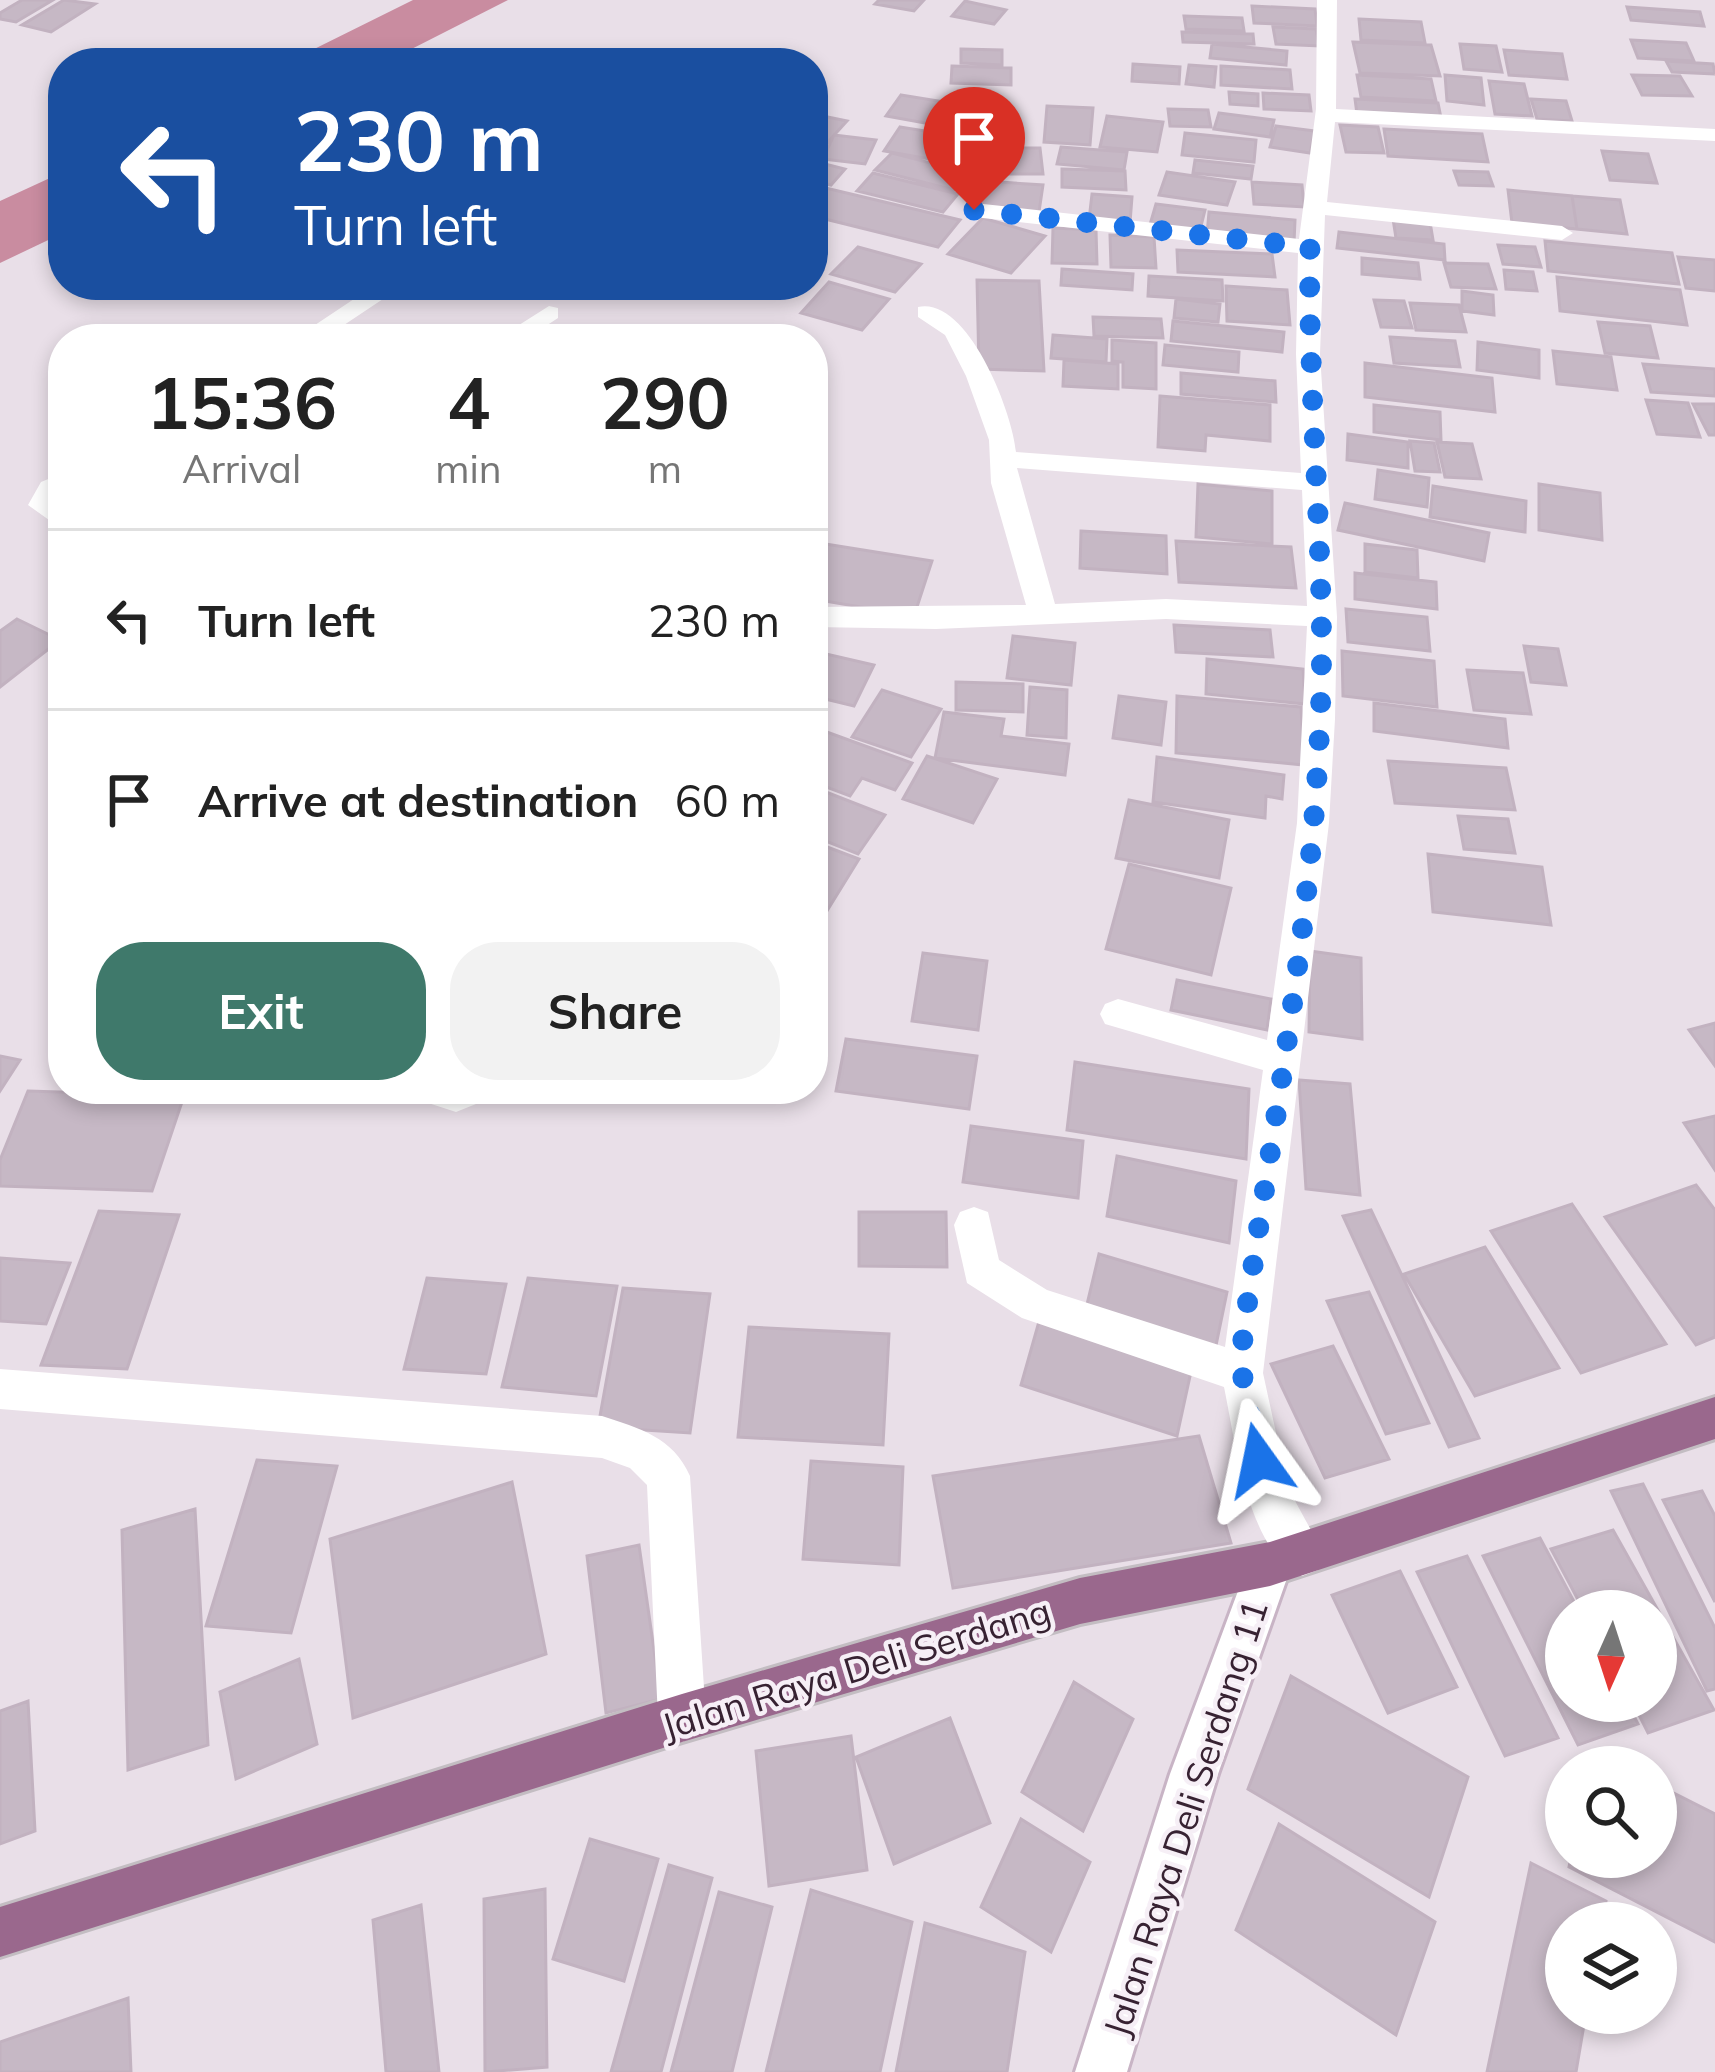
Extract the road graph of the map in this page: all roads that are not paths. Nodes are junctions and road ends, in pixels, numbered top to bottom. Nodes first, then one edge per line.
1 (1327, 0) edge
2 (1324, 115) junction
3 (1715, 135) edge
4 (1314, 207) junction
5 (974, 210) dead end
6 (1562, 233) dead end
7 (1310, 247) junction
8 (368, 300) edge
9 (927, 312) dead end
10 (549, 313) dead end
11 (330, 324) edge
12 (532, 324) edge
13 (1003, 459) junction
14 (1315, 483) junction
15 (1043, 614) junction
16 (828, 616) edge
17 (1322, 617) junction
18 (1118, 1014) dead end
19 (1282, 1060) junction
20 (974, 1225) dead end
21 (1242, 1373) junction
22 (0, 1389) edge
23 (1715, 1418) edge
24 (1286, 1559) junction
25 (682, 1718) junction
26 (0, 1932) edge
27 (1102, 2072) edge

1 - 2 street
2 - 3 street
2 - 4 street
4 - 6 street
4 - 7 street
5 - 7 street
7 - 14 street
8 - 11 street
9 - 13 street
10 - 12 street
13 - 14 street
13 - 15 street
14 - 17 street
15 - 16 street
15 - 17 street
17 - 19 street
18 - 19 street
19 - 21 street
20 - 21 street
21 - 24 street
22 - 25 street
23 - 24 main road, Jalan Raya Deli Serdang
24 - 25 main road, Jalan Raya Deli Serdang
24 - 27 street, Jalan Raya Deli Serdang 11
25 - 26 main road, Jalan Raya Deli Serdang

